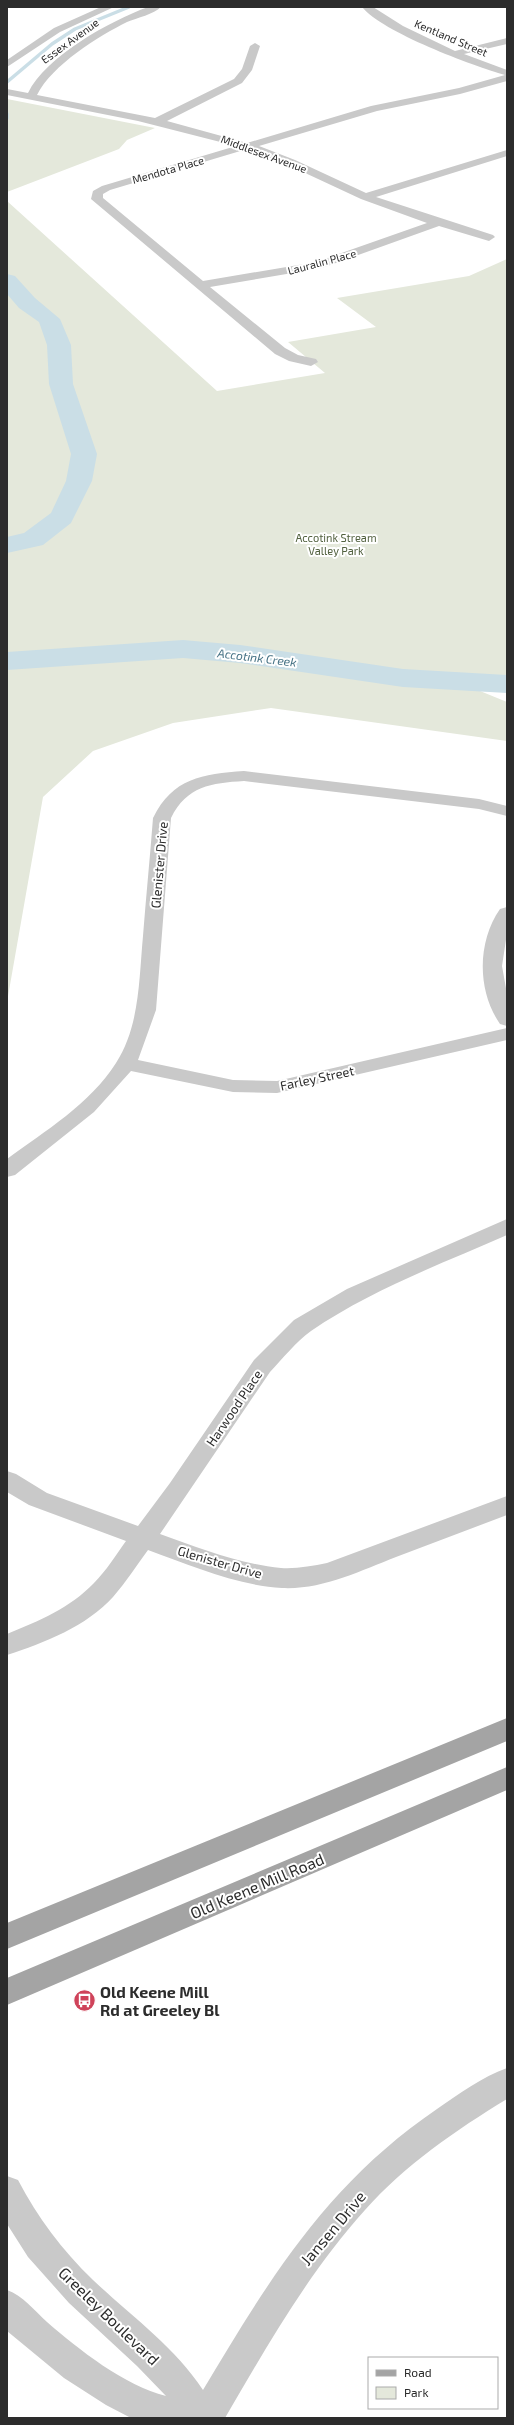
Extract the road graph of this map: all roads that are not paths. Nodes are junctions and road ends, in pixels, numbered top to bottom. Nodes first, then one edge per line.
1 (108, 7) edge
2 (156, 7) edge
3 (368, 7) edge
4 (507, 41) edge
5 (255, 46) dead end
6 (457, 53) junction
7 (7, 64) edge
8 (507, 73) edge
9 (507, 78) edge
10 (7, 92) edge
11 (31, 97) junction
12 (158, 121) junction
13 (250, 146) junction
14 (507, 153) edge
15 (364, 197) junction
16 (438, 223) junction
17 (489, 237) dead end
18 (202, 285) junction
19 (311, 362) dead end
20 (507, 811) edge
21 (507, 913) edge
22 (507, 1020) edge
23 (507, 1034) edge
24 (126, 1064) junction
25 (7, 1170) edge
26 (507, 1226) edge
27 (7, 1480) edge
28 (507, 1505) edge
29 (143, 1538) junction
30 (7, 1645) edge
31 (507, 1729) edge
32 (507, 1778) edge
33 (7, 1936) edge
34 (7, 1992) edge
35 (507, 2082) edge
36 (7, 2191) edge
37 (7, 2306) edge
38 (190, 2418) edge
39 (201, 2418) edge
40 (205, 2418) edge

1 - 7 street, Essex Avenue
2 - 11 street, Essex Avenue
3 - 6 street, Kentland Street
4 - 6 street
5 - 12 street
6 - 8 street, Kentland Street
9 - 13 street, Mendota Place
10 - 11 street
11 - 12 street, Middlesex Avenue
12 - 13 street, Middlesex Avenue
13 - 15 street, Middlesex Avenue
13 - 18 street, Mendota Place
14 - 15 street
15 - 16 street, Middlesex Avenue
16 - 17 street, Middlesex Avenue
16 - 18 street, Lauralin Place
18 - 19 street, Mendota Place
20 - 24 street, Glenister Drive
21 - 22 street
23 - 24 street, Farley Street
24 - 25 street, Glenister Drive
26 - 29 street, Harwood Place
27 - 29 street, Glenister Drive
28 - 29 street, Glenister Drive
29 - 30 street, Harwood Place
31 - 33 main road
32 - 34 main road, Old Keene Mill Road
35 - 40 street, Jansen Drive
36 - 39 street, Greeley Boulevard
37 - 38 street

